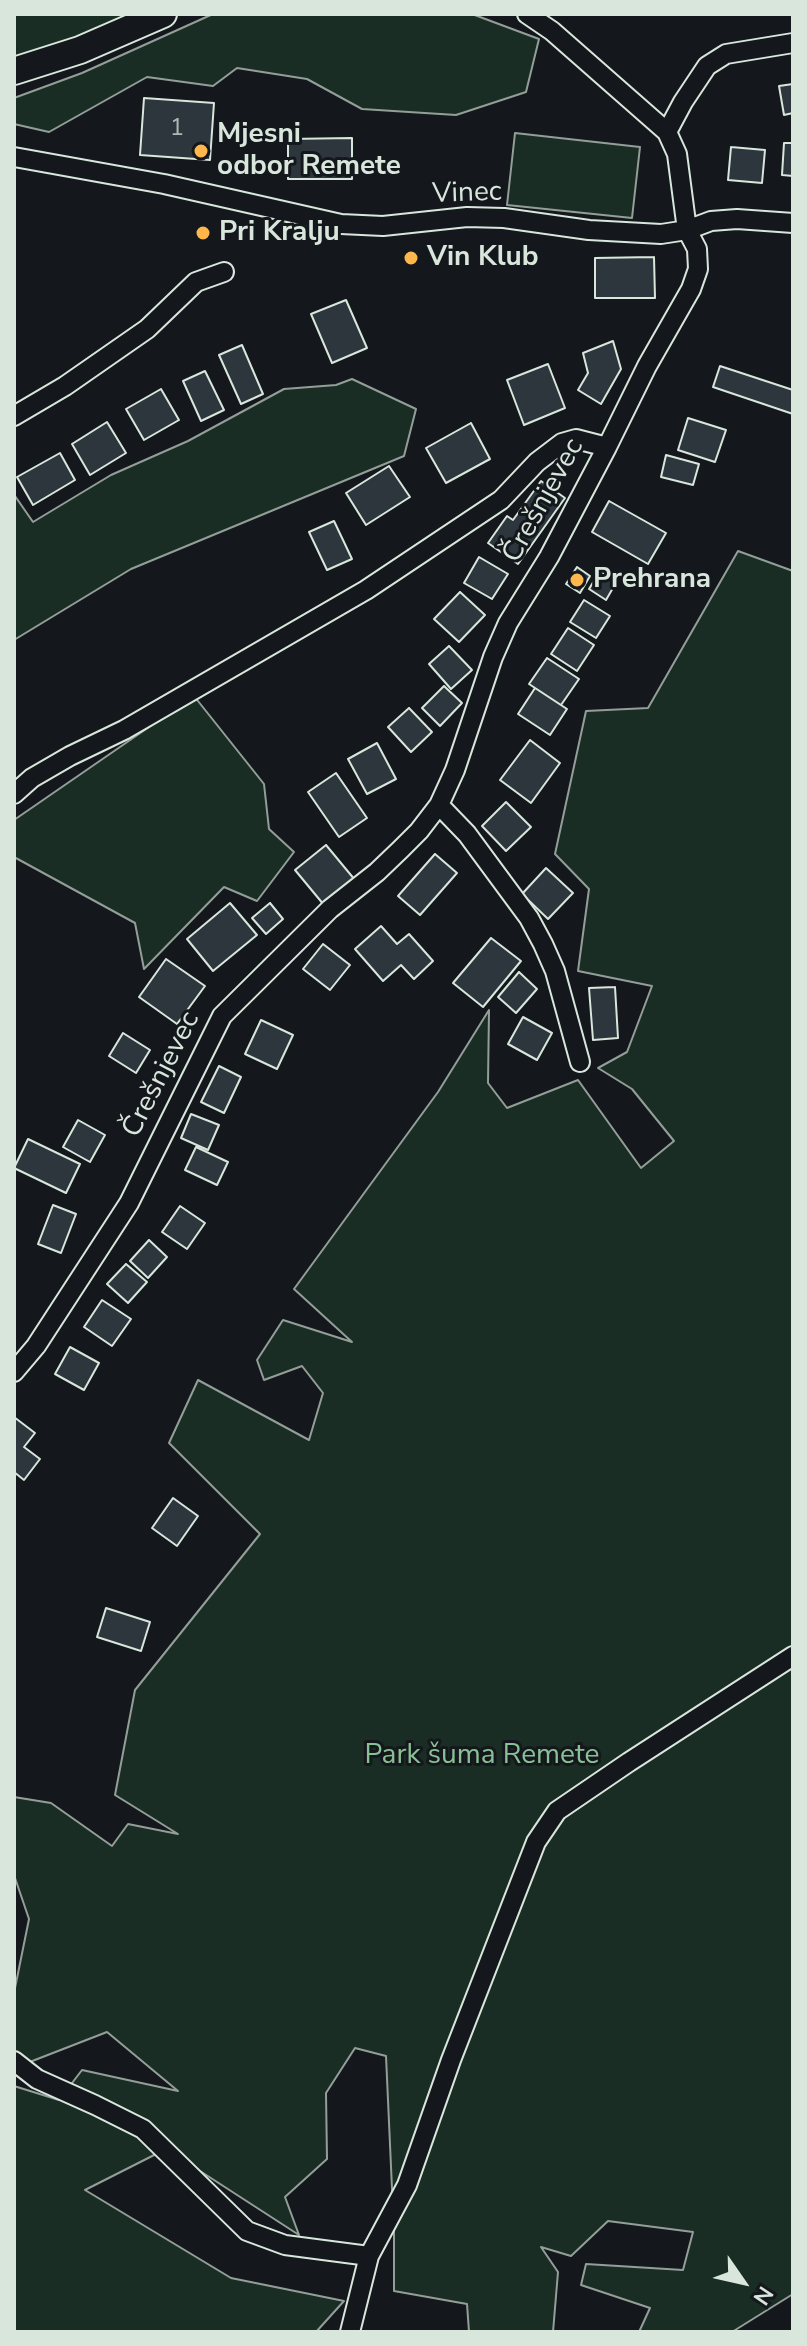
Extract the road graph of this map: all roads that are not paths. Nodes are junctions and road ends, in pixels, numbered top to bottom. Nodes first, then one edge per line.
1 (163, 14) edge
2 (527, 14) edge
3 (793, 43) edge
4 (14, 71) edge
5 (667, 132) junction
6 (14, 157) edge
7 (793, 223) edge
8 (687, 230) junction
9 (224, 272) dead end
10 (14, 416) edge
11 (607, 447) junction
12 (14, 794) edge
13 (439, 805) junction
14 (580, 1062) dead end
15 (14, 1372) edge
16 (793, 1656) edge
17 (14, 2061) edge
18 (369, 2256) junction
19 (350, 2332) edge

1 - 4 main road
2 - 5 street
3 - 5 street
5 - 8 street
6 - 8 street, Vinec
7 - 8 street, Vinec
8 - 11 street, Črešnjevec
9 - 10 street
11 - 12 street
11 - 13 street, Črešnjevec
13 - 14 street
13 - 15 street, Črešnjevec
16 - 18 street
17 - 18 street
18 - 19 street

